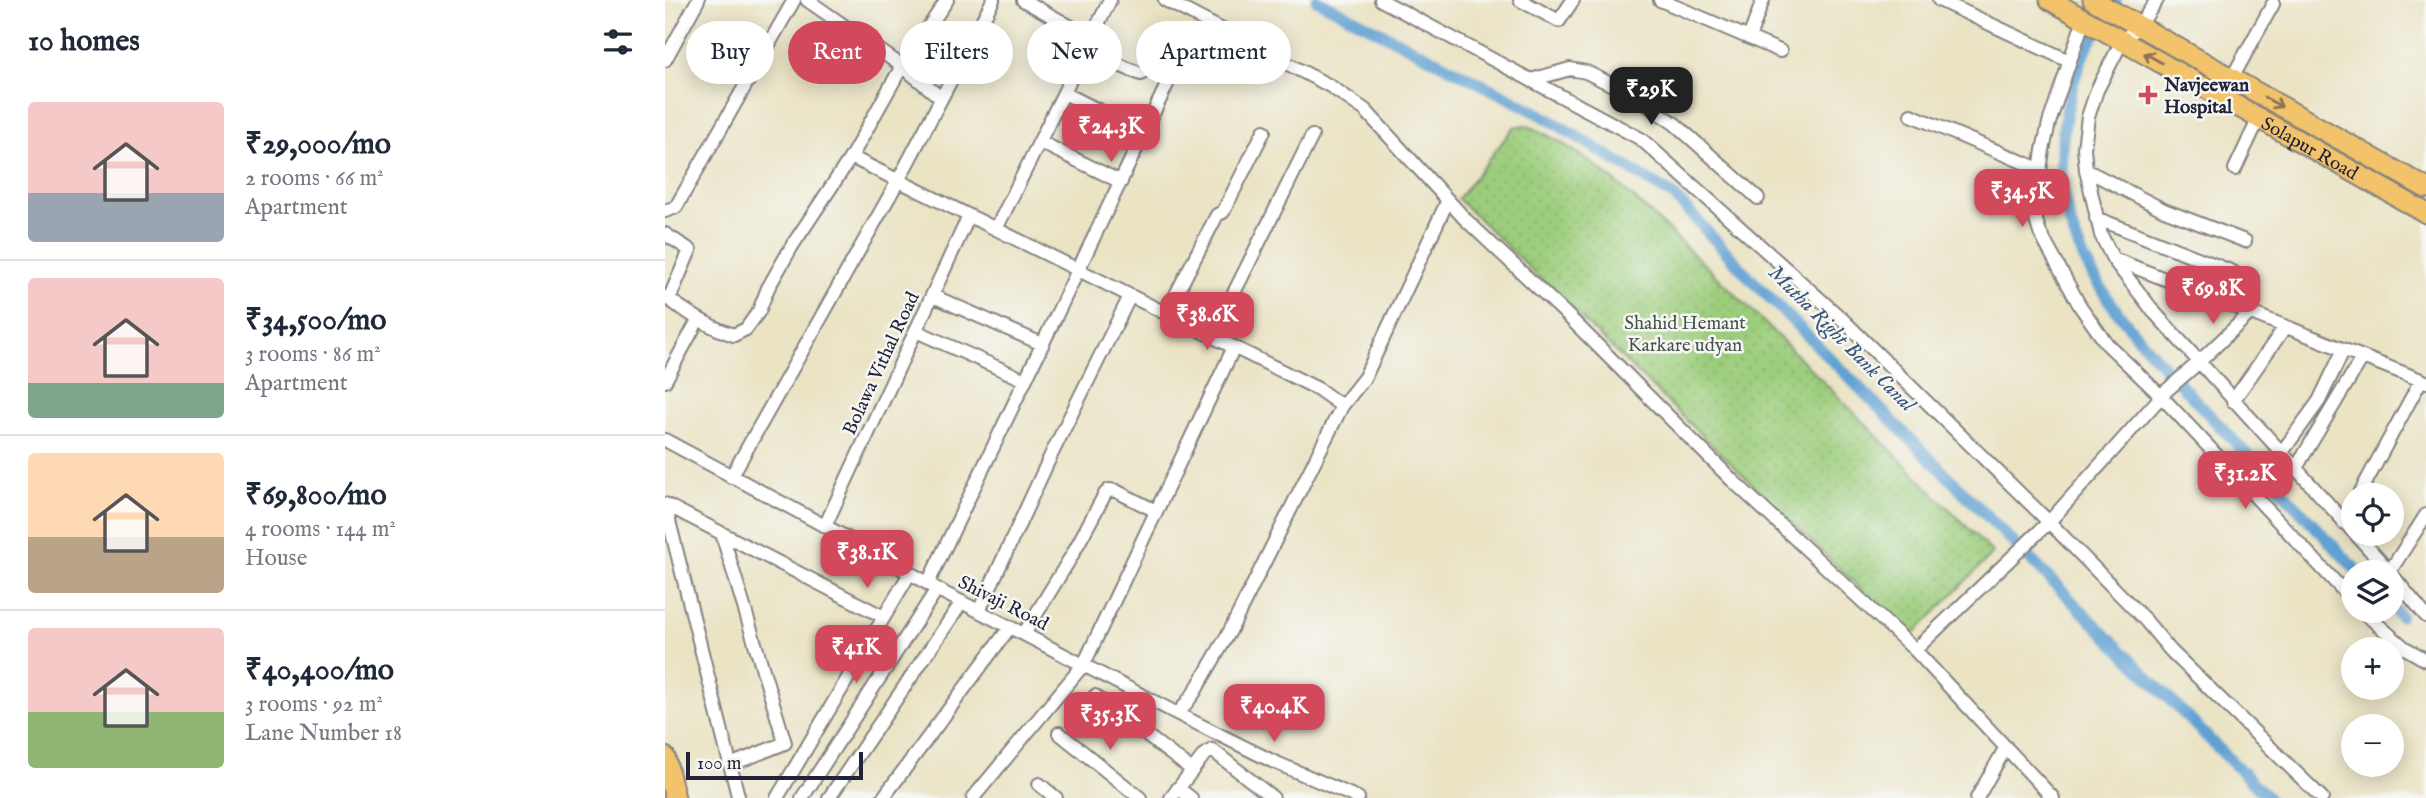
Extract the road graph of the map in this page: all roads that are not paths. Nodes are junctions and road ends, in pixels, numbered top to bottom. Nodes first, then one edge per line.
1 (698, 0) edge
2 (794, 0) edge
3 (807, 0) edge
4 (947, 0) edge
5 (993, 0) edge
6 (1023, 0) edge
7 (1110, 0) edge
8 (1165, 0) edge
9 (1381, 0) edge
10 (1520, 0) edge
11 (1573, 0) edge
12 (1660, 0) edge
13 (1763, 0) edge
14 (1939, 0) edge
15 (2050, 0) edge
16 (2157, 0) edge
17 (2096, 1) edge
18 (2273, 4) dead end
19 (2086, 20) junction
20 (933, 21) edge
21 (1061, 21) edge
22 (1100, 21) edge
23 (2133, 23) junction
24 (1749, 38) junction
25 (2120, 40) junction
26 (1780, 51) dead end
27 (665, 60) edge
28 (2069, 61) junction
29 (900, 65) edge
30 (900, 70) edge
31 (2232, 78) junction
32 (1531, 80) junction
33 (924, 84) edge
34 (1068, 84) edge
35 (1167, 84) edge
36 (1064, 93) junction
37 (941, 98) junction
38 (1911, 115) dead end
39 (1114, 118) dead end
40 (2259, 118) junction
41 (1264, 131) dead end
42 (1312, 136) dead end
43 (1040, 142) junction
44 (851, 158) junction
45 (2039, 169) junction
46 (2235, 169) dead end
47 (2086, 170) junction
48 (898, 181) junction
49 (1121, 182) junction
50 (2426, 188) edge
51 (1758, 198) dead end
52 (1448, 200) junction
53 (665, 211) edge
54 (2426, 213) edge
55 (969, 216) junction
56 (2096, 218) junction
57 (996, 229) junction
58 (665, 234) edge
59 (2245, 241) dead end
60 (2113, 259) junction
61 (1079, 270) junction
62 (933, 296) junction
63 (1130, 296) junction
64 (667, 298) edge
65 (2222, 301) junction
66 (2250, 313) junction
67 (1166, 314) junction
68 (698, 320) junction
69 (2285, 327) junction
70 (916, 331) junction
71 (1213, 337) junction
72 (1042, 344) junction
73 (1234, 347) junction
74 (2343, 351) junction
75 (2362, 358) junction
76 (2195, 367) junction
77 (1025, 380) junction
78 (665, 381) edge
79 (2423, 381) edge
80 (2163, 393) junction
81 (2233, 401) junction
82 (1342, 406) junction
83 (665, 440) edge
84 (2282, 453) junction
85 (2296, 468) junction
86 (731, 477) junction
87 (2366, 483) edge
88 (665, 505) edge
89 (1156, 510) junction
90 (2426, 515) edge
91 (2341, 520) edge
92 (2045, 525) junction
93 (825, 526) junction
94 (722, 534) junction
95 (2366, 546) edge
96 (2379, 560) edge
97 (2399, 560) edge
98 (910, 573) junction
99 (932, 586) junction
100 (2341, 588) edge
101 (2404, 589) edge
102 (962, 602) junction
103 (979, 611) junction
104 (2426, 616) edge
105 (884, 617) junction
106 (2376, 623) edge
107 (1010, 627) junction
108 (1024, 634) junction
109 (1915, 650) junction
110 (2426, 660) edge
111 (1084, 664) junction
112 (1095, 696) dead end
113 (1178, 715) junction
114 (1059, 733) dead end
115 (2006, 747) junction
116 (665, 757) edge
117 (730, 765) junction
118 (1192, 771) junction
119 (1038, 784) dead end
120 (1174, 793) edge
121 (738, 796) dead end
122 (675, 798) edge
123 (777, 798) edge
124 (802, 798) edge
125 (829, 798) edge
126 (883, 798) edge
127 (973, 798) edge
128 (1056, 798) edge
129 (1140, 798) edge
130 (1191, 798) edge
131 (1273, 798) edge
132 (1358, 798) edge
133 (1977, 798) edge
134 (2053, 798) edge
135 (2322, 798) edge

1 - 27 street
2 - 53 street
3 - 29 street
4 - 20 street
5 - 37 street
6 - 21 street
7 - 22 street
8 - 52 street
9 - 32 street
10 - 11 street
12 - 24 street
13 - 24 street
14 - 28 street
15 - 19 highway, Solapur Road
16 - 23 street
17 - 23 highway, Solapur Road
18 - 31 street
19 - 25 highway, Solapur Road
19 - 28 street
23 - 25 street
23 - 31 highway, Solapur Road
24 - 26 street
40 -> 25 highway, Solapur Road
25 - 47 street
28 - 45 street
30 - 44 street
31 -> 50 highway, Solapur Road
32 - 51 street
32 - 92 street
33 - 37 street
34 - 36 street
35 - 49 street
36 - 39 street
36 - 43 street
37 - 48 street
38 - 45 street
40 - 46 street
40 - 54 highway, Solapur Road
41 - 67 street
42 - 71 street
43 - 49 street
43 - 57 street
44 - 48 street
44 - 68 street
45 - 80 street
47 - 56 street
47 - 59 street
48 - 55 street
48 - 86 street
49 - 61 street
52 - 82 street
52 - 109 street
55 - 57 street
55 - 62 street, Bolawa Vithal Road
56 - 60 street
56 - 65 street
57 - 61 street
58 - 64 street
60 - 65 street
60 - 76 street
61 - 63 street
61 - 72 street
62 - 70 street, Bolawa Vithal Road
62 - 72 street
63 - 67 street
63 - 103 street
64 - 68 street
65 - 66 street
66 - 69 street
66 - 76 street
67 - 71 street
68 - 78 street
69 - 74 street
69 - 81 street
70 - 77 street
70 - 93 street, Bolawa Vithal Road
71 - 73 street
72 - 77 street
73 - 82 street
73 - 89 street
74 - 75 street
74 - 84 street
75 - 79 street
75 - 85 street
76 - 80 street
76 - 81 street
77 - 99 street
79 - 87 street
80 - 92 street
80 - 100 street
81 - 84 street
82 - 113 street
83 - 86 street, Shivaji Road
84 - 85 street
85 - 91 street
86 - 93 street, Shivaji Road
88 - 94 street
88 - 117 street
89 - 108 street
89 - 111 street
90 - 97 street
92 - 109 street
92 - 135 street
93 - 98 street, Shivaji Road
94 - 105 street
94 - 117 street
95 - 96 street
98 - 99 street, Shivaji Road
98 - 105 street
99 - 102 street, Shivaji Road
99 - 124 street
101 - 104 street
102 - 103 street, Shivaji Road
102 - 125 street
103 - 107 street, Shivaji Road
105 - 123 street
106 - 110 street
107 - 108 street, Shivaji Road
107 - 126 street
108 - 111 street, Shivaji Road
109 - 115 street
111 - 113 street, Shivaji Road
111 - 127 street
112 - 118 street
113 - 132 street, Shivaji Road
114 - 129 street
115 - 133 street
115 - 134 street
116 - 122 highway
117 - 121 street
118 - 120 street
118 - 131 street
119 - 128 street
120 - 130 street

